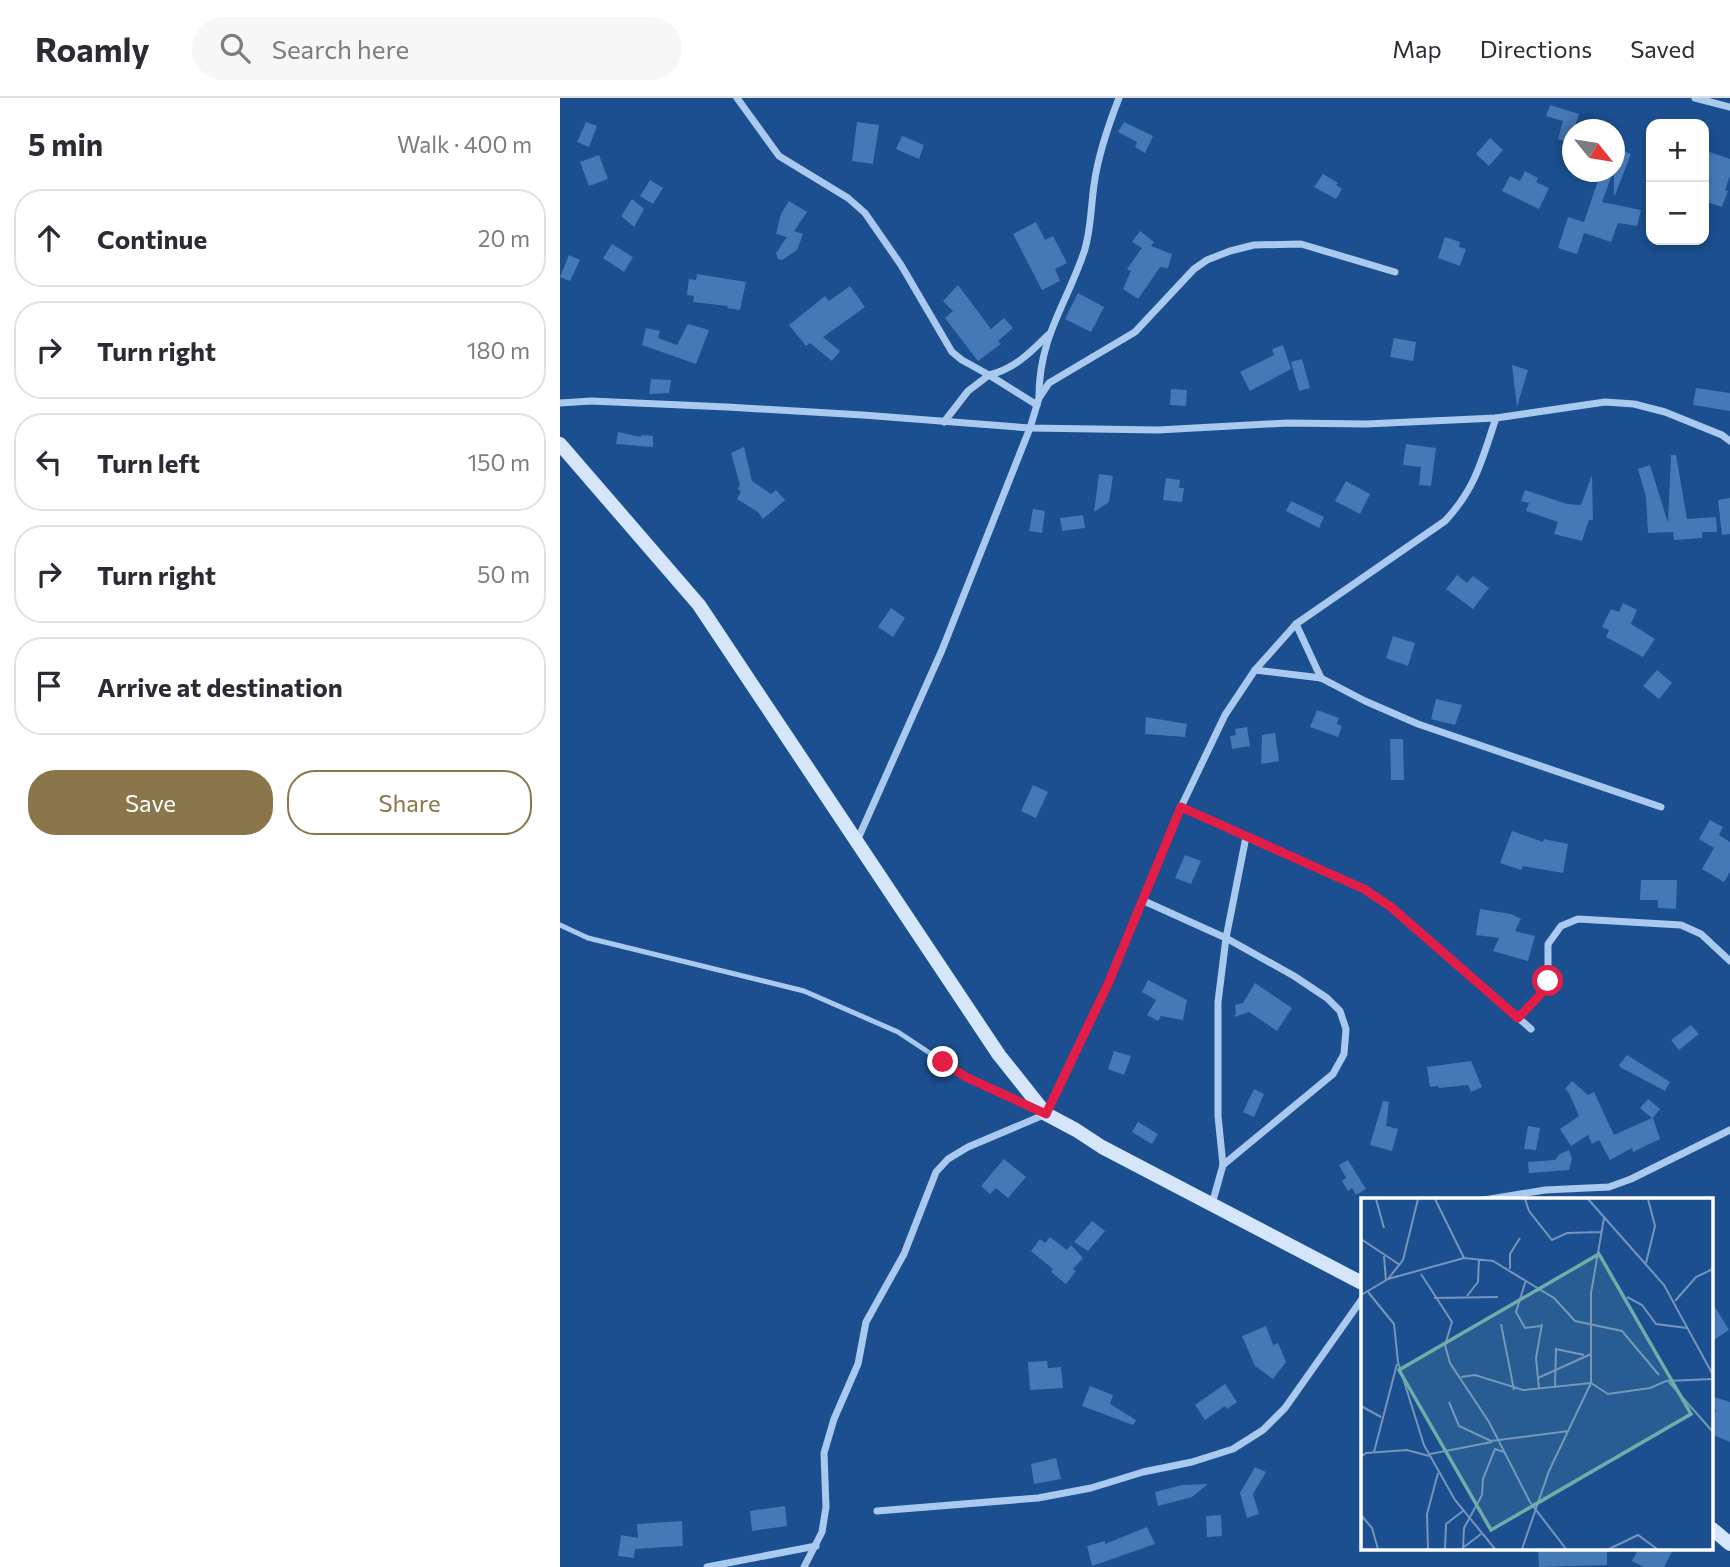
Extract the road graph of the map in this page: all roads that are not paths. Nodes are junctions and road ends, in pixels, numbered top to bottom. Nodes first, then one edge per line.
1 (737, 98) edge
2 (1119, 98) edge
3 (1695, 98) edge
4 (1730, 107) edge
5 (1395, 272) dead end
6 (1048, 335) junction
7 (989, 375) junction
8 (1038, 402) junction
9 (560, 403) edge
10 (1496, 418) junction
11 (944, 422) junction
12 (1030, 428) junction
13 (1730, 441) edge
14 (560, 444) edge
15 (1296, 624) junction
16 (1255, 670) junction
17 (1321, 678) junction
18 (1181, 807) junction
19 (1661, 807) dead end
20 (1246, 837) junction
21 (858, 841) junction
22 (1144, 901) junction
23 (560, 925) edge
24 (1227, 938) junction
25 (1730, 961) edge
26 (1518, 1018) junction
27 (1531, 1029) dead end
28 (1046, 1114) junction
29 (1730, 1130) edge
30 (1223, 1165) junction
31 (1491, 1198) edge
32 (1212, 1204) junction
33 (1361, 1282) edge
34 (1361, 1302) edge
35 (877, 1511) dead end
36 (1712, 1529) edge
37 (1730, 1544) edge
38 (816, 1546) junction
39 (707, 1567) edge
40 (804, 1567) edge

1 - 7 street
2 - 6 street
3 - 4 street
5 - 8 street
6 - 7 street
6 - 8 street
7 - 8 street
7 - 11 street
8 - 12 street
9 - 11 street
10 - 12 street
10 - 13 street
10 - 15 street
11 - 12 street
12 - 21 street
14 - 21 street
15 - 16 street
15 - 17 street
16 - 17 street
16 - 18 street
17 - 19 street
18 - 20 street
18 - 22 street
20 - 24 street
20 - 26 street
21 - 28 street
22 - 24 street
22 - 28 street
23 - 28 lane
24 - 30 street
24 - 30 street
25 - 26 street
26 - 27 street
28 - 32 street
28 - 38 street
29 - 31 street
30 - 32 street
32 - 33 street
34 - 35 street
36 - 37 street
38 - 39 street
38 - 40 street

